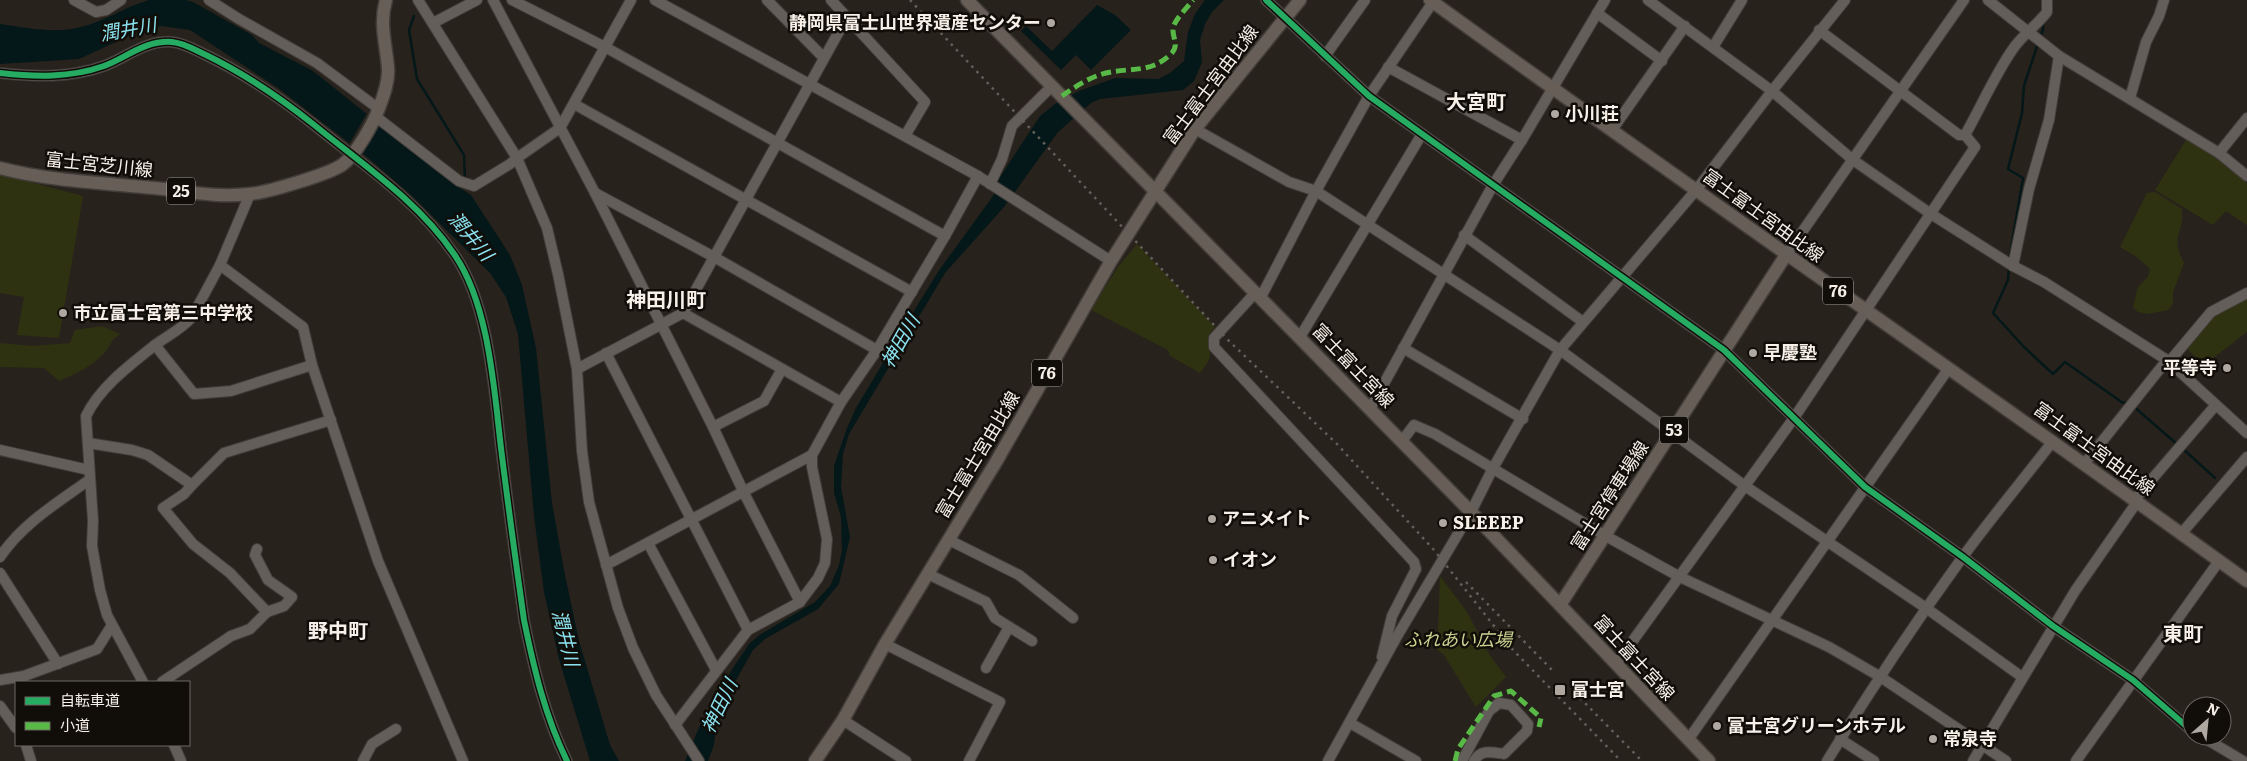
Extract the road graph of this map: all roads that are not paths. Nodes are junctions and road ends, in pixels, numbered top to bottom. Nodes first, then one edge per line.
1 (74, 0) edge
2 (121, 0) edge
3 (209, 0) edge
4 (386, 0) edge
5 (418, 0) edge
6 (476, 0) edge
7 (492, 0) edge
8 (512, 0) edge
9 (631, 0) edge
10 (655, 0) edge
11 (767, 0) edge
12 (831, 0) edge
13 (967, 0) edge
14 (1266, 0) edge
15 (1300, 0) edge
16 (1365, 0) edge
17 (1606, 0) edge
18 (1648, 0) edge
19 (1742, 0) edge
20 (1845, 0) edge
21 (1964, 0) edge
22 (1988, 0) edge
23 (2046, 0) edge
24 (2164, 0) edge
25 (1431, 1) edge
26 (1597, 13) junction
27 (847, 17) junction
28 (1286, 17) junction
29 (433, 23) junction
30 (1685, 26) junction
31 (1819, 30) junction
32 (2027, 31) junction
33 (605, 47) junction
34 (1713, 47) junction
35 (1325, 56) junction
36 (2059, 56) junction
37 (824, 58) junction
38 (1662, 61) junction
39 (1388, 67) junction
40 (0, 73) edge
41 (809, 86) junction
42 (1052, 86) junction
43 (1552, 88) junction
44 (1772, 91) junction
45 (1899, 91) junction
46 (1369, 96) junction
47 (2130, 98) junction
48 (574, 104) junction
49 (376, 114) junction
50 (2247, 118) edge
51 (560, 128) junction
52 (1195, 129) junction
53 (1612, 130) junction
54 (1422, 134) junction
55 (1965, 135) junction
56 (905, 136) junction
57 (1522, 140) junction
58 (777, 143) junction
59 (2219, 153) junction
60 (353, 154) junction
61 (517, 158) junction
62 (1853, 160) junction
63 (0, 168) edge
64 (978, 176) junction
65 (2247, 176) edge
66 (1493, 185) junction
67 (993, 186) junction
68 (1697, 190) junction
69 (1157, 191) junction
70 (1316, 191) junction
71 (595, 193) junction
72 (250, 194) junction
73 (745, 199) junction
74 (1930, 214) junction
75 (1367, 225) junction
76 (1464, 235) junction
77 (945, 236) junction
78 (1786, 255) junction
79 (714, 256) junction
80 (1112, 260) junction
81 (220, 265) junction
82 (2013, 266) junction
83 (1444, 275) junction
84 (1622, 278) junction
85 (912, 292) junction
86 (2247, 293) edge
87 (1258, 295) junction
88 (1866, 310) junction
89 (683, 313) junction
90 (1583, 322) junction
91 (660, 325) junction
92 (1300, 337) junction
93 (155, 345) junction
94 (1403, 348) junction
95 (877, 350) junction
96 (1560, 350) junction
97 (1724, 350) junction
98 (606, 353) junction
99 (2168, 361) junction
100 (312, 365) junction
101 (1949, 368) junction
102 (576, 369) junction
103 (782, 369) junction
104 (841, 402) junction
105 (2216, 406) junction
106 (1370, 408) junction
107 (1794, 418) junction
108 (1523, 419) junction
109 (332, 420) junction
110 (714, 427) junction
111 (1673, 432) junction
112 (2247, 433) edge
113 (1402, 441) junction
114 (2053, 441) junction
115 (88, 443) junction
116 (0, 450) edge
117 (812, 455) junction
118 (2247, 456) edge
119 (2084, 464) junction
120 (1492, 470) junction
121 (89, 476) junction
122 (192, 485) junction
123 (1745, 486) junction
124 (1865, 487) junction
125 (744, 494) junction
126 (2136, 501) junction
127 (1471, 512) junction
128 (692, 520) junction
129 (2181, 534) junction
130 (1604, 535) junction
131 (948, 540) junction
132 (648, 543) junction
133 (1827, 543) junction
134 (257, 549) dead end
135 (0, 555) edge
136 (1963, 557) junction
137 (2218, 561) junction
138 (606, 565) junction
139 (0, 573) edge
140 (928, 574) junction
141 (1680, 577) junction
142 (2247, 581) edge
143 (800, 602) junction
144 (1560, 605) junction
145 (1926, 608) junction
146 (267, 612) junction
147 (1073, 618) dead end
148 (1772, 619) junction
149 (112, 625) junction
150 (2054, 626) junction
151 (1008, 627) junction
152 (748, 630) junction
153 (1032, 641) dead end
154 (885, 644) junction
155 (58, 664) junction
156 (1616, 664) junction
157 (986, 668) dead end
158 (716, 670) junction
159 (1379, 670) junction
160 (1879, 676) junction
161 (2022, 678) junction
162 (0, 680) edge
163 (2132, 680) junction
164 (142, 681) edge
165 (164, 681) edge
166 (0, 706) edge
167 (843, 720) junction
168 (2182, 722) edge
169 (1350, 723) junction
170 (15, 727) edge
171 (396, 729) dead end
172 (678, 729) junction
173 (1840, 739) junction
174 (1688, 740) junction
175 (26, 746) edge
176 (174, 746) edge
177 (1982, 746) junction
178 (2218, 746) edge
179 (31, 761) edge
180 (181, 761) edge
181 (363, 761) edge
182 (463, 761) edge
183 (567, 761) edge
184 (700, 761) edge
185 (815, 761) edge
186 (906, 761) edge
187 (968, 761) edge
188 (1328, 761) edge
189 (1416, 761) edge
190 (1462, 761) edge
191 (1474, 761) edge
192 (1709, 761) edge
193 (1826, 761) edge
194 (1874, 761) edge
195 (1974, 761) edge
196 (2006, 761) edge
197 (2076, 761) edge
198 (2243, 761) edge

1 - 2 street
3 - 49 street
4 - 49 main road, 富士宮芝川線 / 25
5 - 29 street
6 - 29 street
7 - 51 street
8 - 33 street
9 - 33 street
10 - 41 street
11 - 37 street
12 - 27 street
13 - 42 main road, 富士富士宮線
14 - 28 street
15 - 28 main road, 富士富士宮由比線 / 76
16 - 35 street
17 - 26 street
18 - 30 street
19 - 34 street
20 - 31 street
21 - 45 street
22 - 32 street
23 - 32 street
24 - 47 street
25 - 39 street
25 - 43 main road, 富士富士宮由比線 / 76
26 - 38 street
26 - 43 street
27 - 37 street
27 - 56 street
28 - 35 street
28 - 52 main road, 富士富士宮由比線 / 76
29 - 61 street
30 - 34 street
30 - 38 street
31 - 44 street
31 - 45 street
32 - 36 street
32 - 55 street
33 - 48 street
33 - 58 street
34 - 44 street
35 - 46 street
36 - 47 street
36 - 82 street
37 - 41 street
38 - 53 street
39 - 46 street
39 - 57 street
40 - 60 street
41 - 56 street
41 - 58 street
42 - 67 street
42 - 69 main road, 富士富士宮線
43 - 53 main road, 富士富士宮由比線 / 76
43 - 57 street
44 - 62 street
44 - 68 street
45 - 55 street
45 - 62 street
46 - 54 street
46 - 70 street
47 - 59 street
48 - 51 street
48 - 73 street
49 - 60 main road, 富士宮芝川線 / 25
49 - 61 street
50 - 59 street
51 - 61 street
51 - 71 street
52 - 69 main road, 富士富士宮由比線 / 76
52 - 70 street
53 - 68 main road, 富士富士宮由比線 / 76
54 - 66 street
54 - 75 street
55 - 74 street
56 - 64 street
57 - 66 street
58 - 73 street
58 - 77 street
59 - 65 street
60 - 72 main road, 富士宮芝川線 / 25
60 - 183 street
61 - 102 street
62 - 74 street
62 - 78 street
63 - 72 main road, 富士宮芝川線 / 25
64 - 67 street
64 - 77 street
66 - 76 street
66 - 84 street
67 - 80 street
68 - 78 main road, 富士富士宮由比線 / 76
68 - 84 street
69 - 80 main road, 富士富士宮由比線 / 76
69 - 87 main road, 富士富士宮線
70 - 75 street
70 - 87 street
71 - 79 street
71 - 91 street
72 - 81 street
73 - 79 street
73 - 85 street
74 - 82 street
74 - 88 street
75 - 83 street
75 - 92 street
76 - 83 street
76 - 90 street
77 - 85 street
78 - 88 main road, 富士富士宮由比線 / 76
78 - 97 main road, 富士宮停車場線 / 53
79 - 89 street
79 - 95 street
80 - 131 main road, 富士富士宮由比線 / 76
81 - 93 street
81 - 100 street
82 - 99 street
83 - 94 street
83 - 96 street
84 - 90 street
84 - 97 street
85 - 95 street
86 - 99 street
87 - 92 main road, 富士富士宮線
87 - 159 street
88 - 101 main road, 富士富士宮由比線 / 76
88 - 107 street
89 - 91 street
89 - 103 street
90 - 96 street
91 - 98 street
91 - 110 street
92 - 106 main road, 富士富士宮線
93 - 100 street
93 - 115 street
94 - 106 street
94 - 108 street
95 - 104 street
96 - 108 street
96 - 111 street
97 - 107 street
97 - 111 main road, 富士宮停車場線 / 53
98 - 102 street
98 - 128 street
99 - 105 street
99 - 119 street
100 - 109 street
101 - 114 main road, 富士富士宮由比線 / 76
101 - 124 street
102 - 138 street
103 - 104 street
103 - 110 street
104 - 117 street
105 - 112 street
105 - 126 street
106 - 113 main road, 富士富士宮線
107 - 123 street
107 - 124 street
108 - 120 street
109 - 122 street
109 - 182 street
110 - 125 street
111 - 123 street
111 - 130 main road, 富士宮停車場線 / 53
113 - 120 street
113 - 127 main road, 富士富士宮線
114 - 119 main road, 富士富士宮由比線 / 76
114 - 136 street
115 - 121 street
115 - 122 street
116 - 121 street
117 - 125 street
117 - 143 street
118 - 129 street
119 - 126 main road, 富士富士宮由比線 / 76
120 - 127 street
120 - 130 street
121 - 135 street
121 - 149 street
122 - 146 street
123 - 133 street
123 - 141 street
124 - 133 street
124 - 136 street
125 - 128 street
125 - 143 street
126 - 129 main road, 富士富士宮由比線 / 76
126 - 150 street
127 - 144 main road, 富士富士宮線
127 - 159 street
128 - 132 street
128 - 152 street
129 - 137 main road, 富士富士宮由比線 / 76
130 - 141 street
130 - 144 main road, 富士宮停車場線 / 53
131 - 140 main road, 富士富士宮由比線 / 76
131 - 147 street
132 - 138 street
132 - 158 street
133 - 145 street
133 - 148 street
134 - 146 street
136 - 145 street
136 - 150 street
137 - 142 main road, 富士富士宮由比線 / 76
137 - 163 street
138 - 172 street
139 - 155 street
140 - 151 street
140 - 154 main road, 富士富士宮由比線 / 76
141 - 148 street
141 - 156 street
143 - 152 street
144 - 156 main road, 富士富士宮線
145 - 160 street
145 - 161 street
146 - 165 street
148 - 160 street
148 - 174 street
149 - 155 street
149 - 164 street
150 - 161 street
150 - 163 street
151 - 153 street
151 - 157 street
152 - 158 street
154 - 167 main road, 富士富士宮由比線 / 76
154 - 187 street
155 - 162 street
156 - 174 main road, 富士富士宮線
158 - 172 street
159 - 169 street
160 - 173 street
160 - 177 street
161 - 177 street
163 - 168 street
163 - 197 street
166 - 170 street
167 - 185 main road, 富士富士宮由比線 / 76
167 - 186 street
169 - 188 street
169 - 189 street
171 - 181 street
172 - 184 street
173 - 193 street
173 - 194 street
174 - 192 main road, 富士富士宮線
175 - 179 street
176 - 180 street
177 - 195 street
177 - 196 street
178 - 198 street
190 - 191 street

